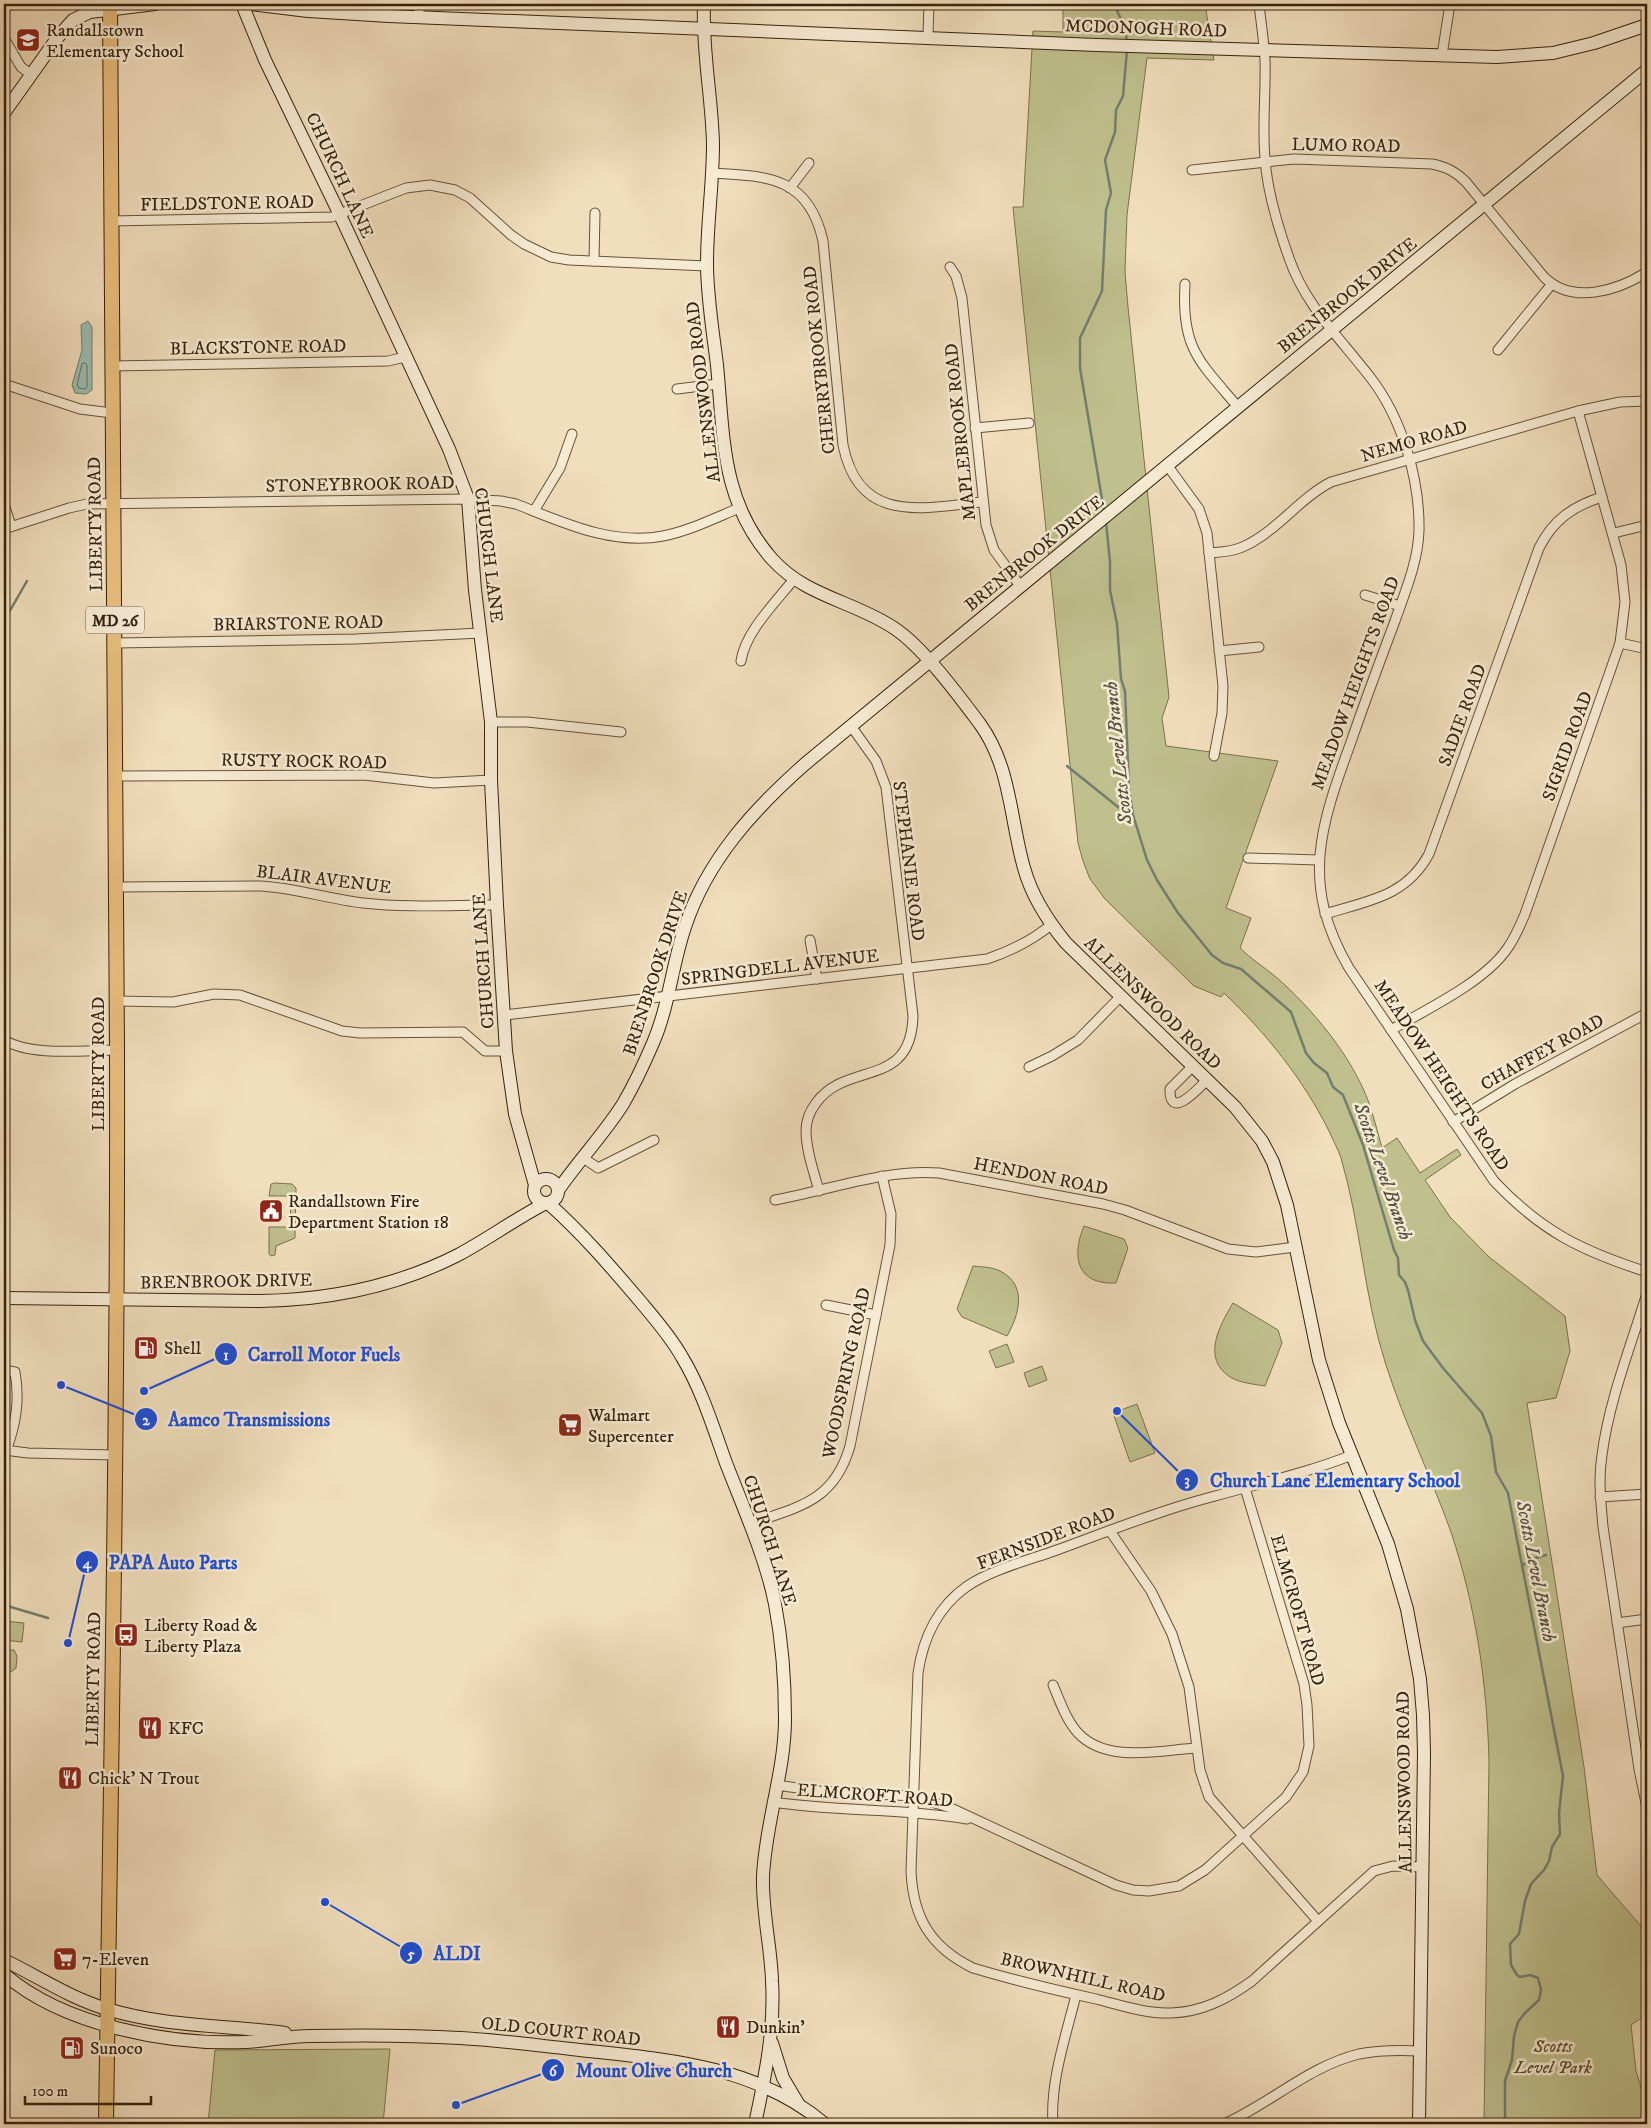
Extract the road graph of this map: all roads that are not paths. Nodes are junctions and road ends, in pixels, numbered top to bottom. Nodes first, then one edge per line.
1 (155, 4) edge
2 (242, 4) edge
3 (251, 4) edge
4 (704, 4) edge
5 (929, 4) edge
6 (1258, 4) edge
7 (1450, 4) edge
8 (110, 6) edge
9 (419, 10) edge
10 (1647, 25) edge
11 (703, 29) junction
12 (928, 36) junction
13 (4, 38) edge
14 (1264, 50) junction
15 (1442, 55) junction
16 (1647, 70) edge
17 (32, 75) junction
18 (4, 113) edge
19 (1265, 162) junction
20 (809, 163) dead end
21 (1192, 170) dead end
22 (713, 173) junction
23 (790, 188) junction
24 (1485, 205) junction
25 (595, 213) dead end
26 (340, 214) junction
27 (110, 221) junction
28 (594, 261) junction
29 (707, 266) junction
30 (950, 267) dead end
31 (1647, 272) edge
32 (1185, 284) dead end
33 (1552, 284) junction
34 (1331, 331) junction
35 (1498, 350) dead end
36 (405, 357) junction
37 (111, 366) junction
38 (4, 384) edge
39 (718, 384) junction
40 (677, 389) dead end
41 (1647, 402) edge
42 (1238, 407) junction
43 (1578, 410) junction
44 (112, 413) junction
45 (1029, 423) dead end
46 (975, 428) junction
47 (572, 434) dead end
48 (1408, 460) junction
49 (1168, 465) junction
50 (1602, 497) junction
51 (468, 499) junction
52 (983, 502) junction
53 (4, 504) edge
54 (113, 504) junction
55 (739, 508) junction
56 (534, 511) junction
57 (1647, 525) edge
58 (7, 528) edge
59 (1614, 533) junction
60 (1209, 553) junction
61 (794, 579) junction
62 (1021, 586) junction
63 (1365, 595) dead end
64 (1400, 606) junction
65 (481, 633) junction
66 (115, 643) junction
67 (1620, 643) junction
68 (1259, 647) dead end
69 (1647, 649) edge
70 (1219, 651) junction
71 (741, 661) dead end
72 (930, 662) junction
73 (491, 722) junction
74 (851, 726) junction
75 (622, 732) dead end
76 (1214, 756) dead end
77 (116, 776) junction
78 (491, 780) junction
79 (1248, 858) dead end
80 (1318, 860) junction
81 (117, 887) junction
82 (497, 904) junction
83 (1325, 914) junction
84 (1051, 925) junction
85 (810, 940) dead end
86 (906, 969) junction
87 (817, 979) junction
88 (668, 996) junction
89 (1120, 997) junction
90 (117, 1001) junction
91 (1647, 1013) edge
92 (505, 1015) junction
93 (1390, 1030) junction
94 (4, 1040) edge
95 (117, 1050) junction
96 (506, 1052) junction
97 (1193, 1066) junction
98 (1029, 1067) dead end
99 (1207, 1080) junction
100 (1453, 1122) junction
101 (654, 1140) dead end
102 (580, 1160) junction
103 (882, 1176) junction
104 (541, 1184) junction
105 (818, 1191) junction
106 (558, 1192) junction
107 (775, 1200) dead end
108 (547, 1203) junction
109 (520, 1216) junction
110 (570, 1222) junction
111 (1295, 1247) junction
112 (1647, 1272) edge
113 (1647, 1294) edge
114 (4, 1298) edge
115 (116, 1299) junction
116 (826, 1305) dead end
117 (876, 1315) junction
118 (4, 1370) edge
119 (5, 1450) edge
120 (114, 1455) junction
121 (1352, 1455) junction
122 (1245, 1488) junction
123 (1647, 1494) edge
124 (1600, 1497) junction
125 (749, 1524) junction
126 (1110, 1531) junction
127 (1647, 1619) edge
128 (1617, 1623) junction
129 (1052, 1685) dead end
130 (1197, 1748) junction
131 (776, 1785) junction
132 (913, 1796) junction
133 (773, 1802) junction
134 (1647, 1808) edge
135 (913, 1813) junction
136 (975, 1820) junction
137 (1242, 1836) junction
138 (1423, 1867) junction
139 (1318, 1921) junction
140 (4, 1960) edge
141 (4, 1974) edge
142 (1076, 1995) junction
143 (108, 2009) junction
144 (108, 2026) junction
145 (308, 2036) junction
146 (770, 2037) junction
147 (1420, 2051) junction
148 (763, 2086) junction
149 (799, 2105) junction
150 (106, 2124) edge
151 (755, 2124) edge
152 (825, 2124) edge
153 (1053, 2124) edge
154 (1224, 2124) edge
155 (1419, 2124) edge

1 - 8 street
2 - 26 street, CHURCH LANE
3 - 9 street, MCDONOGH ROAD
4 - 11 street, ALLENSWOOD ROAD
5 - 12 street
6 - 14 street, MEADOW HEIGHTS ROAD
7 - 15 street
8 - 17 street
8 - 27 main road, LIBERTY ROAD / MD 26
9 - 11 street, MCDONOGH ROAD
10 - 15 street, MCDONOGH ROAD
11 - 12 street, MCDONOGH ROAD
11 - 22 street, ALLENSWOOD ROAD
12 - 14 street, MCDONOGH ROAD
13 - 17 street
14 - 15 street, MCDONOGH ROAD
14 - 19 street, MEADOW HEIGHTS ROAD
16 - 24 street, BRENBROOK DRIVE
17 - 18 street
19 - 21 street, LUMO ROAD
19 - 24 street, LUMO ROAD
19 - 34 street, MEADOW HEIGHTS ROAD
20 - 23 street
22 - 23 street, CHERRYBROOK ROAD
22 - 29 street, ALLENSWOOD ROAD
23 - 52 street, CHERRYBROOK ROAD
24 - 33 street, LUMO ROAD
24 - 34 street, BRENBROOK DRIVE
25 - 28 street
26 - 27 street, FIELDSTONE ROAD
26 - 28 street, FIELDSTONE ROAD
26 - 36 street, CHURCH LANE
27 - 37 main road, LIBERTY ROAD / MD 26
28 - 29 street, FIELDSTONE ROAD
29 - 39 street, ALLENSWOOD ROAD
30 - 46 street, MAPLEBROOK ROAD
31 - 33 street
32 - 42 street
33 - 35 street
34 - 42 street, BRENBROOK DRIVE
34 - 48 street, MEADOW HEIGHTS ROAD
36 - 37 street, BLACKSTONE ROAD
36 - 51 street, CHURCH LANE
37 - 44 main road, LIBERTY ROAD / MD 26
38 - 44 street
39 - 40 street
39 - 55 street, ALLENSWOOD ROAD
41 - 43 street, NEMO ROAD
42 - 49 street, BRENBROOK DRIVE
43 - 48 street, NEMO ROAD
43 - 50 street, SIGRID ROAD
44 - 54 main road, LIBERTY ROAD / MD 26
45 - 46 street
46 - 52 street, MAPLEBROOK ROAD
47 - 56 street
48 - 60 street, NEMO ROAD
48 - 64 street, MEADOW HEIGHTS ROAD
49 - 60 street
49 - 62 street, BRENBROOK DRIVE
50 - 59 street, SIGRID ROAD
50 - 83 street, SADIE ROAD
51 - 54 street, STONEYBROOK ROAD
51 - 56 street, STONEYBROOK ROAD
51 - 65 street, CHURCH LANE
52 - 62 street, MAPLEBROOK ROAD
53 - 58 street
54 - 58 street, STONEYBROOK ROAD
54 - 66 main road, LIBERTY ROAD / MD 26
55 - 56 street, STONEYBROOK ROAD
55 - 61 street, ALLENSWOOD ROAD
57 - 59 street
59 - 67 street, SIGRID ROAD
60 - 70 street
61 - 71 street
61 - 72 street, ALLENSWOOD ROAD
62 - 72 street, BRENBROOK DRIVE
63 - 64 street
64 - 80 street, MEADOW HEIGHTS ROAD
65 - 66 street, BRIARSTONE ROAD
65 - 73 street, CHURCH LANE
66 - 77 main road, LIBERTY ROAD / MD 26
67 - 69 street
67 - 93 street, SIGRID ROAD
68 - 70 street
70 - 76 street
72 - 74 street, BRENBROOK DRIVE
72 - 84 street, ALLENSWOOD ROAD
73 - 75 street
73 - 78 street, CHURCH LANE
74 - 86 street, STEPHANIE ROAD
74 - 88 street, BRENBROOK DRIVE
77 - 78 street, RUSTY ROCK ROAD
77 - 81 main road, LIBERTY ROAD / MD 26
78 - 82 street, CHURCH LANE
79 - 80 street
80 - 83 street, MEADOW HEIGHTS ROAD
81 - 82 street, BLAIR AVENUE
81 - 90 main road, LIBERTY ROAD / MD 26
82 - 92 street, CHURCH LANE
83 - 93 street, MEADOW HEIGHTS ROAD
84 - 86 street, SPRINGDELL AVENUE
84 - 89 street, ALLENSWOOD ROAD
85 - 87 street
86 - 87 street, SPRINGDELL AVENUE
86 - 105 street, STEPHANIE ROAD
87 - 88 street, SPRINGDELL AVENUE
88 - 92 street, SPRINGDELL AVENUE
88 - 102 street, BRENBROOK DRIVE
89 - 97 street, ALLENSWOOD ROAD
89 - 98 street
90 - 95 main road, LIBERTY ROAD / MD 26
90 - 96 street
91 - 100 street, CHAFFEY ROAD
92 - 96 street, CHURCH LANE
93 - 100 street, MEADOW HEIGHTS ROAD
94 - 95 street
95 - 115 main road, LIBERTY ROAD / MD 26
96 - 104 street, CHURCH LANE
97 - 99 street, ALLENSWOOD ROAD
97 - 99 street
99 - 111 street, ALLENSWOOD ROAD
100 - 112 street, MEADOW HEIGHTS ROAD
101 - 102 street
102 - 104 street, BRENBROOK DRIVE
102 - 106 street, BRENBROOK DRIVE
103 - 105 street, HENDON ROAD
103 - 111 street, HENDON ROAD
103 - 117 street, WOODSPRING ROAD
104 - 106 street, CHURCH LANE
104 - 108 street, CHURCH LANE
104 - 109 street, BRENBROOK DRIVE
105 - 107 street, HENDON ROAD
106 - 108 street, BRENBROOK DRIVE
106 - 110 street, CHURCH LANE
108 - 109 street, BRENBROOK DRIVE
108 - 110 street, CHURCH LANE
109 - 115 street, BRENBROOK DRIVE
110 - 125 street, CHURCH LANE
111 - 121 street, ALLENSWOOD ROAD
113 - 124 street
114 - 115 street, BRENBROOK DRIVE
115 - 120 main road, LIBERTY ROAD / MD 26
116 - 117 street
117 - 125 street, WOODSPRING ROAD
118 - 119 street
119 - 120 street
120 - 143 main road, LIBERTY ROAD / MD 26
121 - 122 street, FERNSIDE ROAD
121 - 138 street, ALLENSWOOD ROAD
122 - 126 street, FERNSIDE ROAD
122 - 137 street, ELMCROFT ROAD
123 - 124 street
124 - 128 street
125 - 131 street, CHURCH LANE
126 - 130 street
126 - 132 street, FERNSIDE ROAD
127 - 128 street
128 - 134 street
129 - 130 street
130 - 137 street
131 - 132 street, ELMCROFT ROAD
131 - 133 street, CHURCH LANE
132 - 135 street, BROWNHILL ROAD
132 - 136 street, ELMCROFT ROAD
133 - 135 street, ELMCROFT ROAD
133 - 146 street, CHURCH LANE
135 - 136 street, ELMCROFT ROAD
135 - 142 street, BROWNHILL ROAD
136 - 137 street, ELMCROFT ROAD
137 - 139 street
138 - 139 street, BROWNHILL ROAD
138 - 147 street, ALLENSWOOD ROAD
139 - 142 street, BROWNHILL ROAD
140 - 143 street, OLD COURT ROAD
141 - 144 street, OLD COURT ROAD
142 - 153 street
143 - 144 main road, LIBERTY ROAD / MD 26
143 - 145 street, OLD COURT ROAD
144 - 145 street, OLD COURT ROAD
144 - 150 main road, LIBERTY ROAD / MD 26
145 - 148 street, OLD COURT ROAD
146 - 148 street, CHURCH LANE
146 - 149 street
147 - 154 street
147 - 155 street, ALLENSWOOD ROAD
148 - 149 street, OLD COURT ROAD
148 - 151 street, CHURCH LANE
149 - 152 street, OLD COURT ROAD

